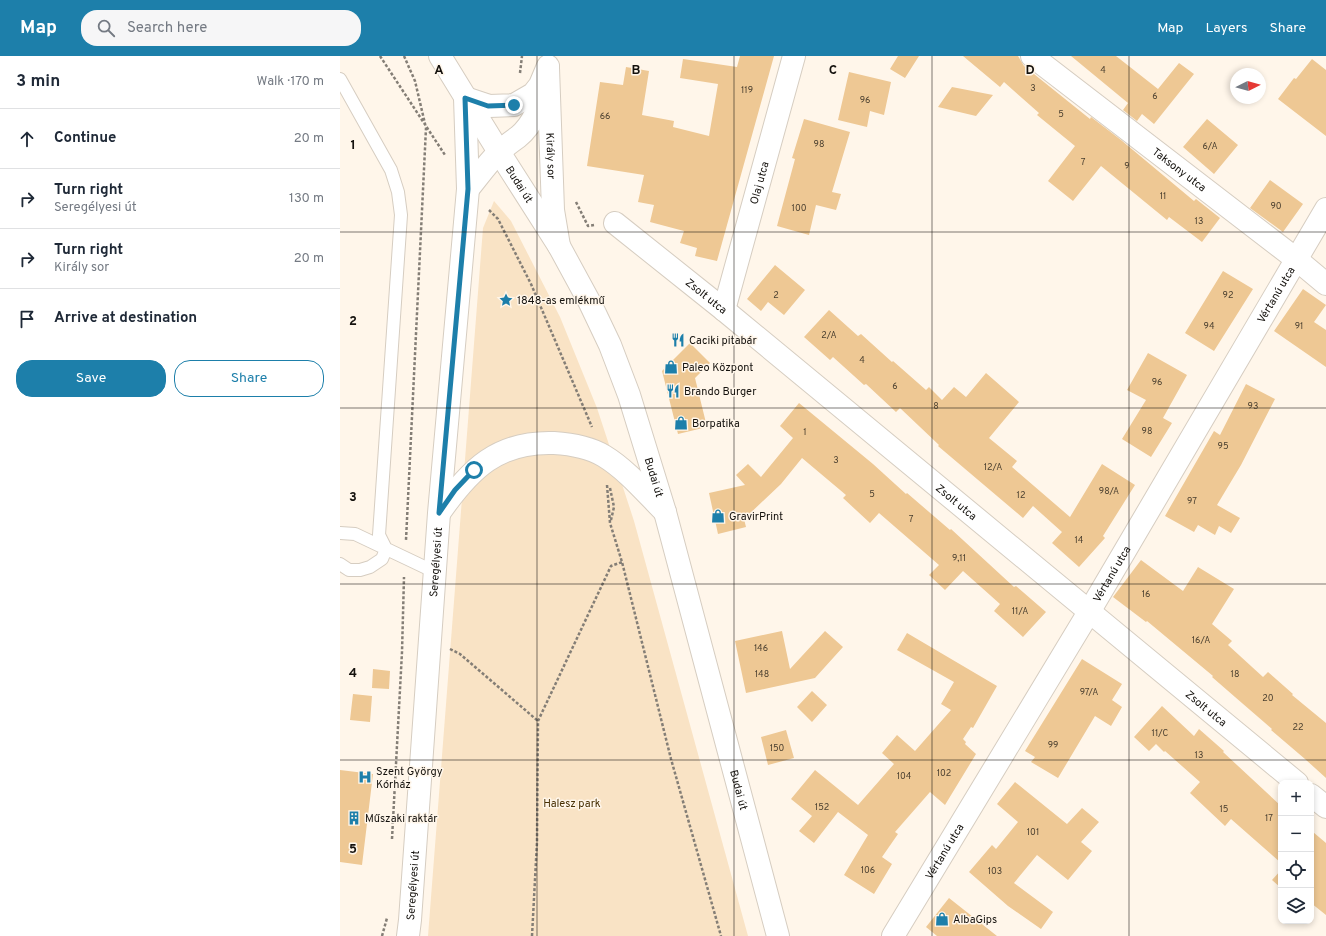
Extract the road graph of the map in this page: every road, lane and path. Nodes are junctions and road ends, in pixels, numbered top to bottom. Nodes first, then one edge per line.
1 (380, 56) edge
2 (404, 56) edge
3 (440, 56) edge
4 (522, 56) edge
5 (794, 56) edge
6 (1032, 56) edge
7 (548, 61) edge
8 (519, 77) dead end
9 (340, 79) edge
10 (465, 98) junction
11 (426, 128) junction
12 (499, 152) junction
13 (468, 189) junction
14 (575, 200) dead end
15 (1326, 209) edge
16 (615, 223) joint
17 (559, 246) junction
18 (1296, 259) junction
19 (531, 284) dead end
20 (1326, 284) edge
21 (724, 310) junction
22 (604, 456) junction
23 (665, 512) junction
24 (439, 513) junction
25 (340, 533) edge
26 (386, 549) junction
27 (405, 558) junction
28 (622, 562) junction
29 (340, 564) edge
30 (435, 572) junction
31 (1089, 612) junction
32 (430, 640) junction
33 (538, 721) junction
34 (1293, 780) edge
35 (1314, 797) edge
36 (1326, 807) edge
37 (392, 842) dead end
38 (388, 913) dead end
39 (382, 936) edge
40 (408, 936) edge
41 (532, 936) edge
42 (721, 936) edge
43 (778, 936) edge
44 (893, 936) edge

1 - 11 path
2 - 11 path
3 - 10 street, Budai út
4 - 8 path
5 - 21 street, Olaj utca
6 - 18 street, Taksony utca
7 - 10 street
7 - 12 street
7 - 17 street, Király sor
9 - 26 lane
10 - 12 street, Budai út
10 - 13 street, Seregélyesi út
11 - 27 path
12 - 13 street
12 - 17 street, Budai út
13 - 24 street, Seregélyesi út
14 - 16 path
15 - 18 street, Vértanú utca
16 - 21 street, Zsolt utca
17 - 23 street, Budai út
18 - 20 street, Taksony utca
18 - 31 street, Vértanú utca
19 - 22 path
21 - 31 street, Zsolt utca
22 - 23 street
22 - 24 street
22 - 28 path
23 - 43 street, Budai út
24 - 30 street, Seregélyesi út
25 - 26 lane
26 - 27 lane
26 - 29 lane
27 - 30 lane
27 - 37 path
28 - 33 path
28 - 42 path
30 - 32 street, Seregélyesi út
31 - 34 street, Zsolt utca
31 - 44 street, Vértanú utca
32 - 33 path
32 - 40 street, Seregélyesi út
33 - 41 path
35 - 36 street
38 - 39 path

